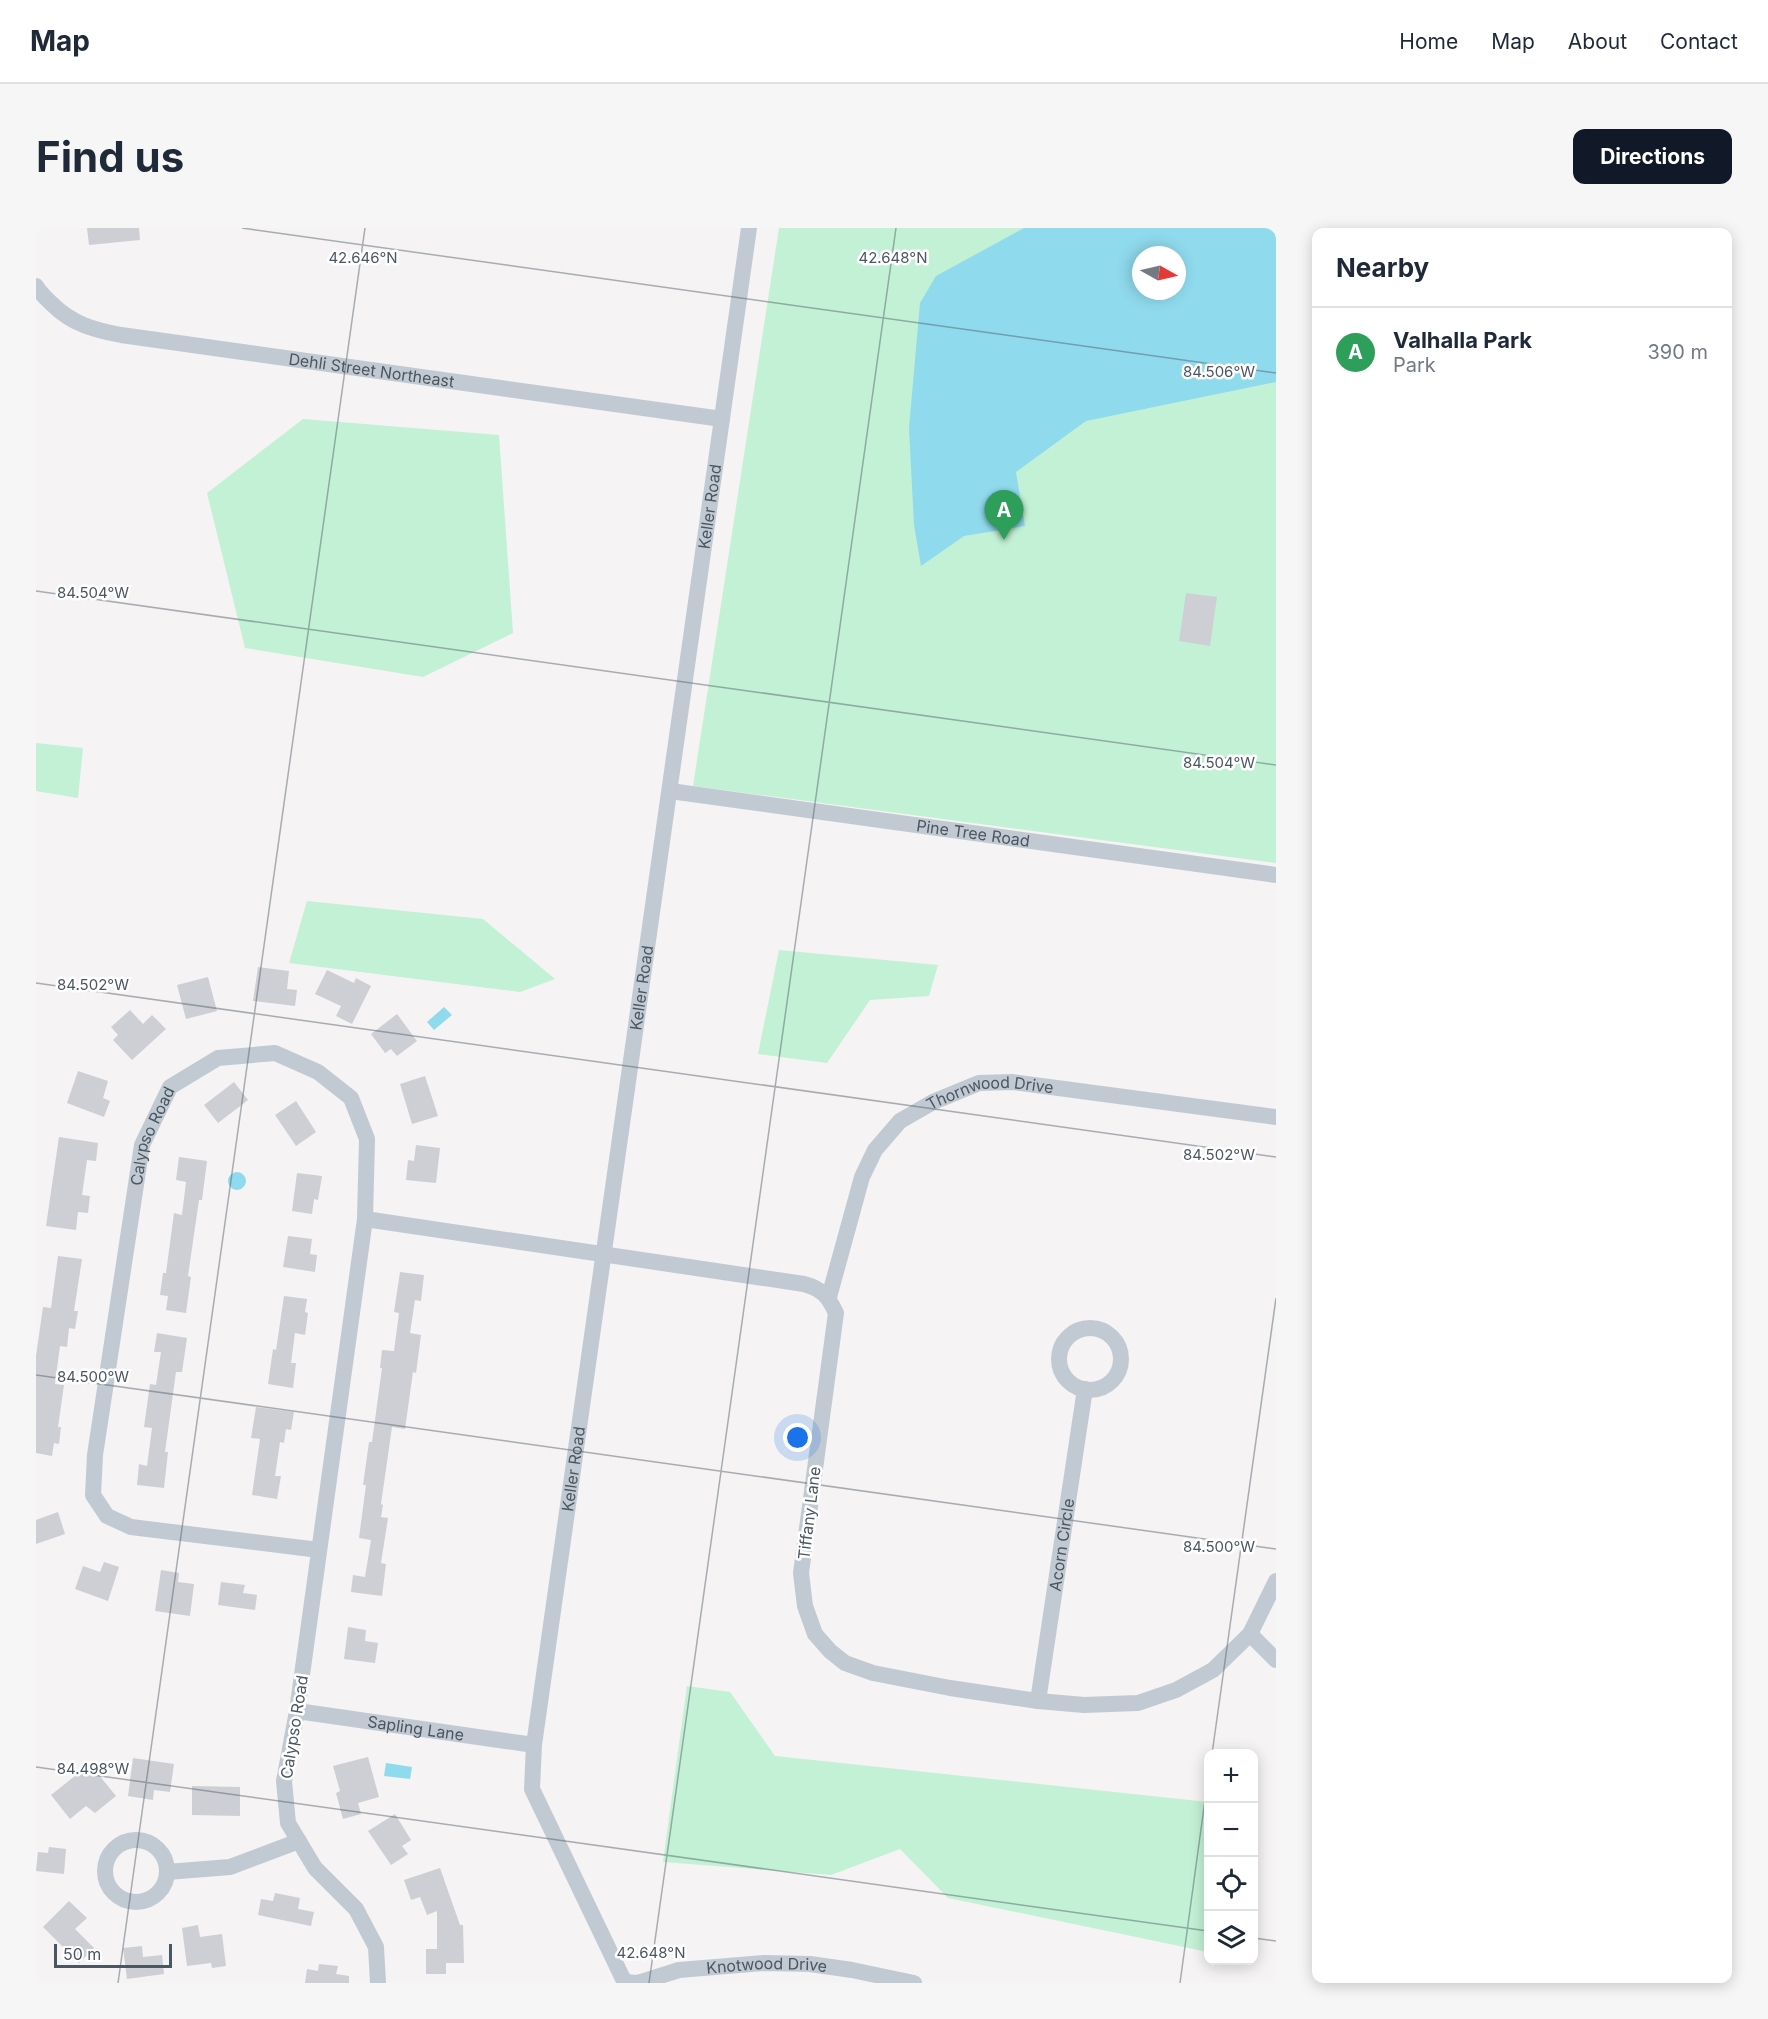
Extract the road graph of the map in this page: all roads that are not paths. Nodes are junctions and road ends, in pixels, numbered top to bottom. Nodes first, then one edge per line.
1 (749, 228) edge
2 (36, 286) edge
3 (722, 419) junction
4 (670, 791) junction
5 (1276, 875) edge
6 (1276, 1117) edge
7 (364, 1219) junction
8 (604, 1255) junction
9 (829, 1297) junction
10 (1085, 1389) dead end
11 (319, 1550) junction
12 (1276, 1581) edge
13 (1250, 1634) junction
14 (1276, 1660) edge
15 (1038, 1701) junction
16 (297, 1711) junction
17 (534, 1745) junction
18 (299, 1841) junction
19 (167, 1872) dead end
20 (911, 1982) edge
21 (378, 1983) edge
22 (625, 1983) edge

1 - 3 street, Keller Road
2 - 3 street, Dehli Street Northeast
3 - 4 street, Keller Road
4 - 5 street, Pine Tree Road
4 - 8 street, Keller Road
6 - 9 street, Thornwood Drive
7 - 8 street
7 - 11 street, Calypso Road
7 - 11 street, Calypso Road
8 - 9 street
8 - 17 street, Keller Road
9 - 15 street, Tiffany Lane
10 - 15 street, Acorn Circle
11 - 16 street, Calypso Road
12 - 13 street, Tiffany Lane
13 - 14 street
13 - 15 street, Tiffany Lane
16 - 17 street, Sapling Lane
16 - 18 street, Calypso Road
17 - 22 street, Knotwood Drive
18 - 19 street
18 - 21 street, Calypso Road
20 - 22 street, Knotwood Drive

